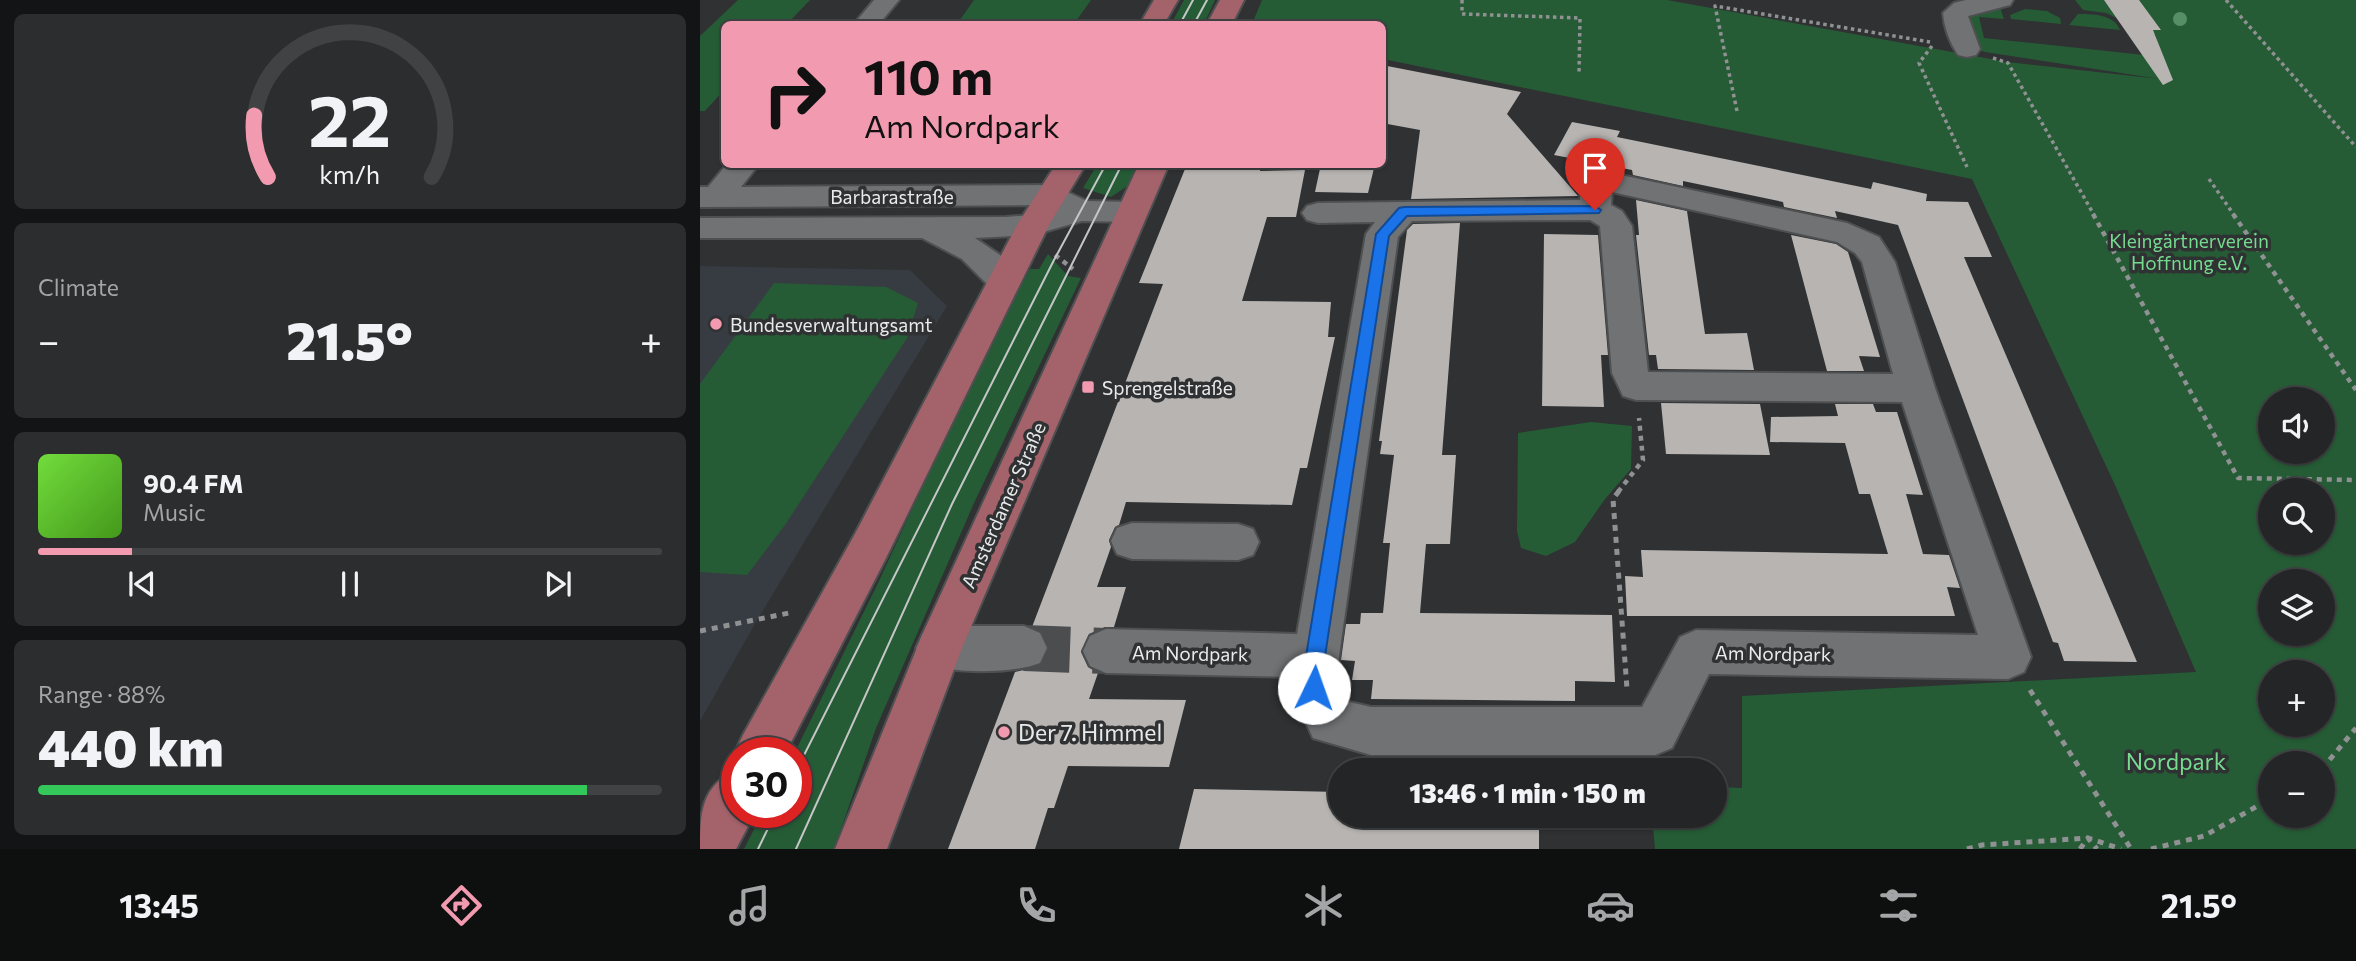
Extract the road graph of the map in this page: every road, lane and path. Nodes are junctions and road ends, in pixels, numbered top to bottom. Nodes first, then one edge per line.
1 (887, 0) edge
2 (1166, 0) edge
3 (1462, 0) edge
4 (2001, 0) edge
5 (2226, 0) edge
6 (869, 21) edge
7 (1154, 21) edge
8 (1934, 43) junction
9 (1967, 49) junction
10 (1579, 74) dead end
11 (1737, 111) dead end
12 (2356, 147) edge
13 (1967, 167) dead end
14 (740, 168) edge
15 (1069, 168) edge
16 (1152, 168) edge
17 (2209, 179) dead end
18 (708, 197) edge
19 (1043, 210) junction
20 (1595, 210) junction
21 (1404, 211) junction
22 (1131, 212) junction
23 (1318, 213) dead end
24 (923, 228) junction
25 (700, 229) edge
26 (1004, 281) junction
27 (1636, 386) junction
28 (1916, 388) junction
29 (2356, 390) edge
30 (2356, 480) edge
31 (1132, 541) dead end
32 (1238, 542) dead end
33 (793, 612) dead end
34 (700, 631) edge
35 (939, 648) junction
36 (1024, 648) tunnel mouth
37 (1106, 651) tunnel mouth
38 (1316, 656) junction
39 (2008, 657) junction
40 (2356, 728) edge
41 (1631, 732) junction
42 (768, 737) edge
43 (2335, 753) edge
44 (2258, 806) edge
45 (721, 825) edge
46 (2088, 838) junction
47 (708, 849) edge
48 (861, 849) edge
49 (1967, 849) edge
50 (2080, 849) edge
51 (2097, 849) edge
52 (2121, 849) edge
53 (2131, 849) edge
54 (2151, 849) edge

1 - 6 street
2 - 7 main road
3 - 10 path
4 - 9 street
5 - 12 path
8 - 9 street
8 - 11 path
8 - 13 path
9 - 30 path
14 - 18 street
15 - 19 main road
16 - 22 main road, Amsterdamer Straße
17 - 29 path
18 - 19 street, Barbarastraße
19 - 22 street, Barbarastraße
19 - 24 street, Barbarastraße
19 - 26 main road
20 - 21 street
20 - 27 street
20 - 28 street
21 - 23 street
21 - 38 street, Am Nordpark
22 - 35 main road, Amsterdamer Straße
24 - 25 street, Barbarastraße
24 - 26 street, Barbarastraße
26 - 42 main road
27 - 28 street
27 - 41 path
28 - 39 street
31 - 32 street
33 - 34 path
35 - 36 street
35 - 48 main road, Amsterdamer Straße
37 - 38 street, Am Nordpark
38 - 41 street, Am Nordpark
39 - 41 street, Am Nordpark
39 - 53 path
40 - 43 path
44 - 54 path
45 - 47 main road
46 - 49 path
46 - 50 path
46 - 51 path
46 - 52 path

